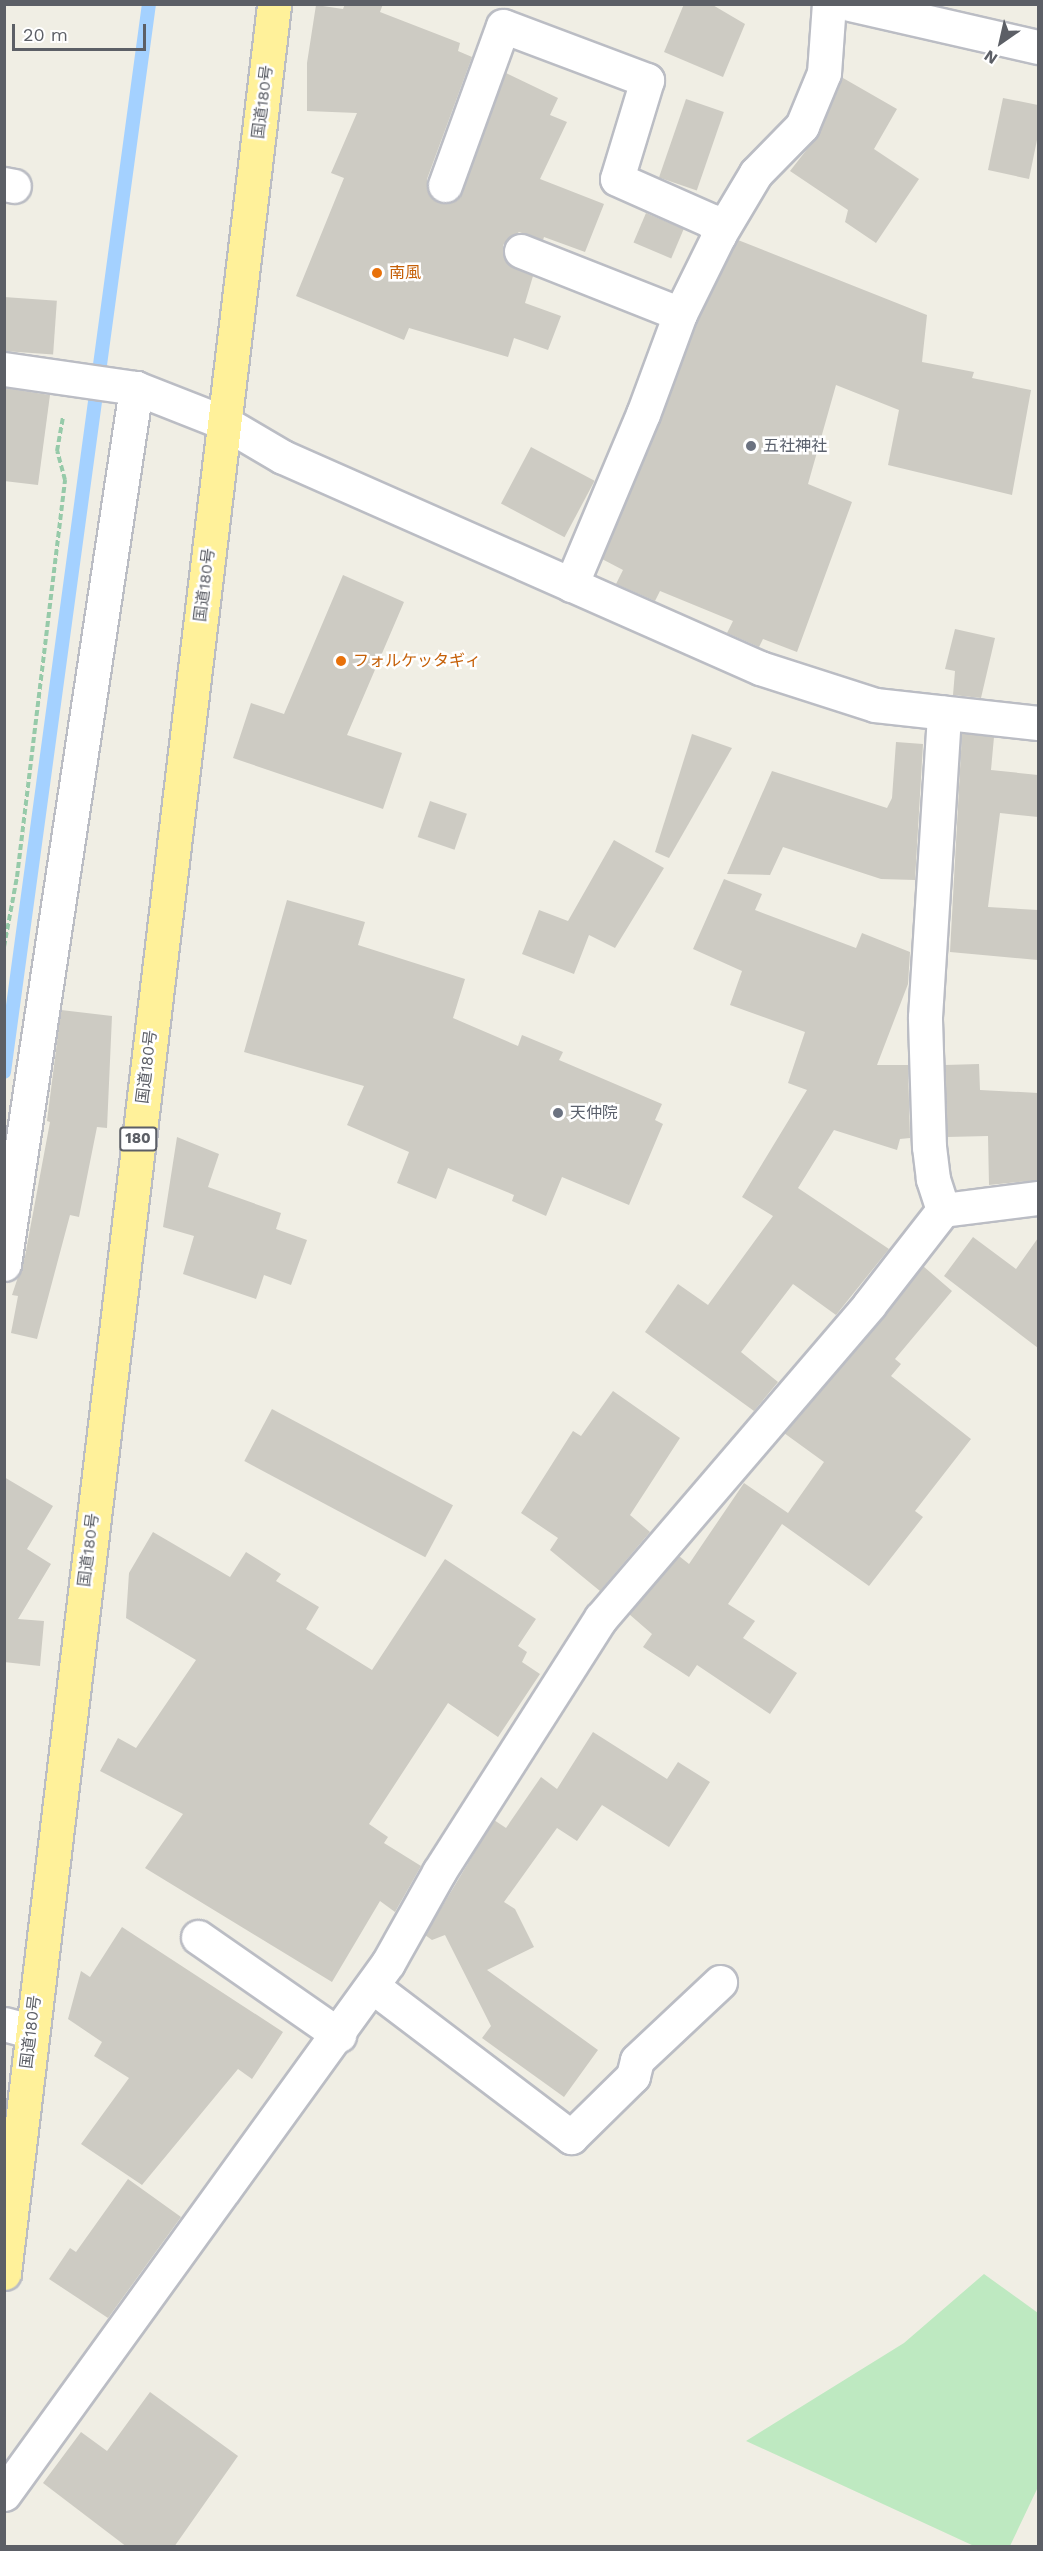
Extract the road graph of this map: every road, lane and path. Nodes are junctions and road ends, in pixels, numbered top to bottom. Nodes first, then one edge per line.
1 (274, 4) edge
2 (829, 4) edge
3 (850, 4) edge
4 (507, 15) edge
5 (1038, 47) edge
6 (445, 185) dead end
7 (719, 235) junction
8 (521, 251) dead end
9 (680, 314) junction
10 (4, 369) edge
11 (76, 379) junction
12 (136, 388) junction
13 (225, 423) junction
14 (571, 585) junction
15 (944, 713) junction
16 (1038, 723) edge
17 (4, 947) edge
18 (1038, 1198) edge
19 (943, 1210) junction
20 (4, 1264) edge
21 (198, 1938) dead end
22 (720, 1983) dead end
23 (372, 1986) junction
24 (18, 2028) edge
25 (339, 2035) junction
26 (4, 2273) edge
27 (4, 2494) edge

1 - 13 highway, 国道180号 / 180
2 - 7 street
3 - 5 street
4 - 6 street
4 - 7 street
7 - 9 street
8 - 9 street
9 - 14 street
10 - 11 street
11 - 12 street
11 - 17 path
12 - 13 street
12 - 20 street
13 - 14 street
13 - 24 highway, 国道180号 / 180
14 - 15 street
15 - 16 street
15 - 19 street
18 - 19 street
19 - 23 street
21 - 25 street
22 - 23 street
23 - 25 street
24 - 26 highway, 国道180号 / 180
25 - 27 street

